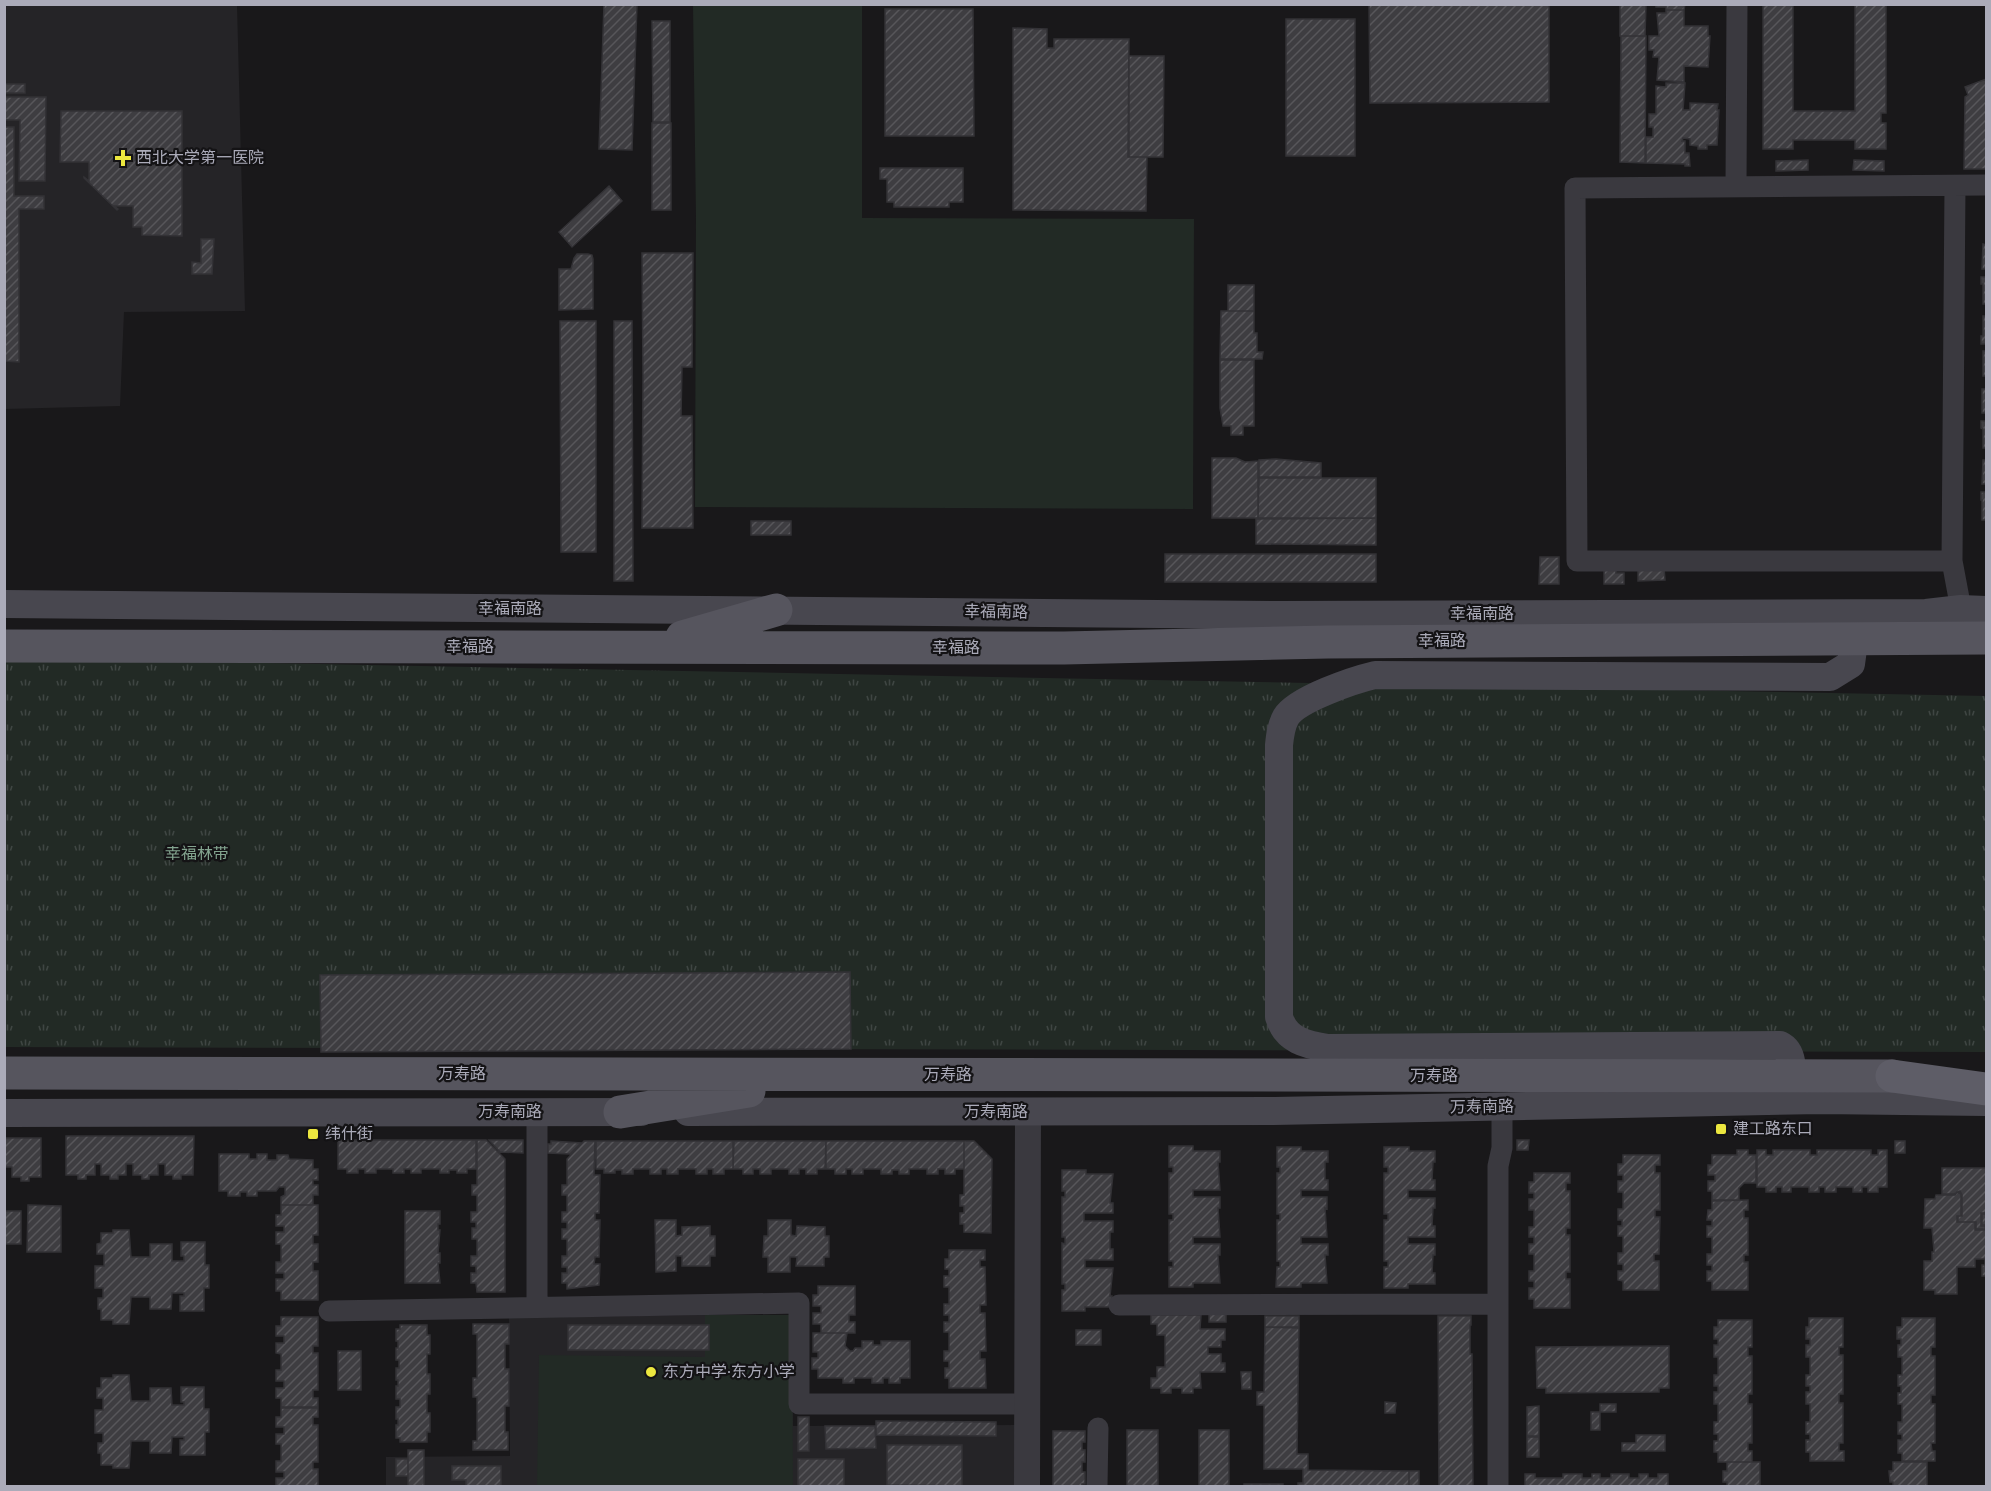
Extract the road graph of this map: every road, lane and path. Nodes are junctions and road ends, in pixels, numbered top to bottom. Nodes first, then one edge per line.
1 (1737, 4) edge
2 (1986, 185) edge
3 (1736, 186) junction
4 (1955, 186) junction
5 (1952, 561) junction
6 (4, 604) edge
7 (776, 610) junction
8 (1974, 610) edge
9 (1855, 613) junction
10 (1986, 638) edge
11 (1908, 639) junction
12 (1986, 644) edge
13 (4, 646) edge
14 (645, 647) junction
15 (1986, 1069) edge
16 (4, 1073) edge
17 (846, 1075) junction
18 (1892, 1076) junction
19 (1986, 1089) edge
20 (1791, 1101) junction
21 (1986, 1102) edge
22 (1502, 1106) junction
23 (537, 1112) junction
24 (620, 1112) junction
25 (1028, 1112) junction
26 (4, 1113) edge
27 (1498, 1304) junction
28 (1119, 1305) dead end
29 (537, 1307) junction
30 (329, 1311) dead end
31 (1027, 1404) junction
32 (1098, 1428) dead end
33 (1027, 1486) edge
34 (1097, 1486) edge
35 (1498, 1486) edge

1 - 3 street
2 - 4 street
3 - 4 street
3 - 5 street
4 - 5 street
5 - 8 street
6 - 7 main road, 幸福南路
7 - 9 main road, 幸福南路
7 - 14 main road
8 - 9 main road, 幸福南路
9 - 20 main road
10 - 11 main road
11 - 12 main road
11 - 14 main road, 幸福路
13 - 14 main road, 幸福路
15 - 18 highway
16 - 17 main road, 万寿路
17 - 18 main road, 万寿路
17 - 24 main road
18 - 19 highway
20 - 21 main road, 万寿南路
20 - 22 main road, 万寿南路
22 - 25 main road, 万寿南路
22 - 27 street
23 - 24 main road, 万寿南路
23 - 26 main road, 万寿南路
23 - 29 street
24 - 25 main road, 万寿南路
25 - 31 street
27 - 28 street
27 - 35 street
29 - 30 street
29 - 31 street
31 - 33 street
32 - 34 street

